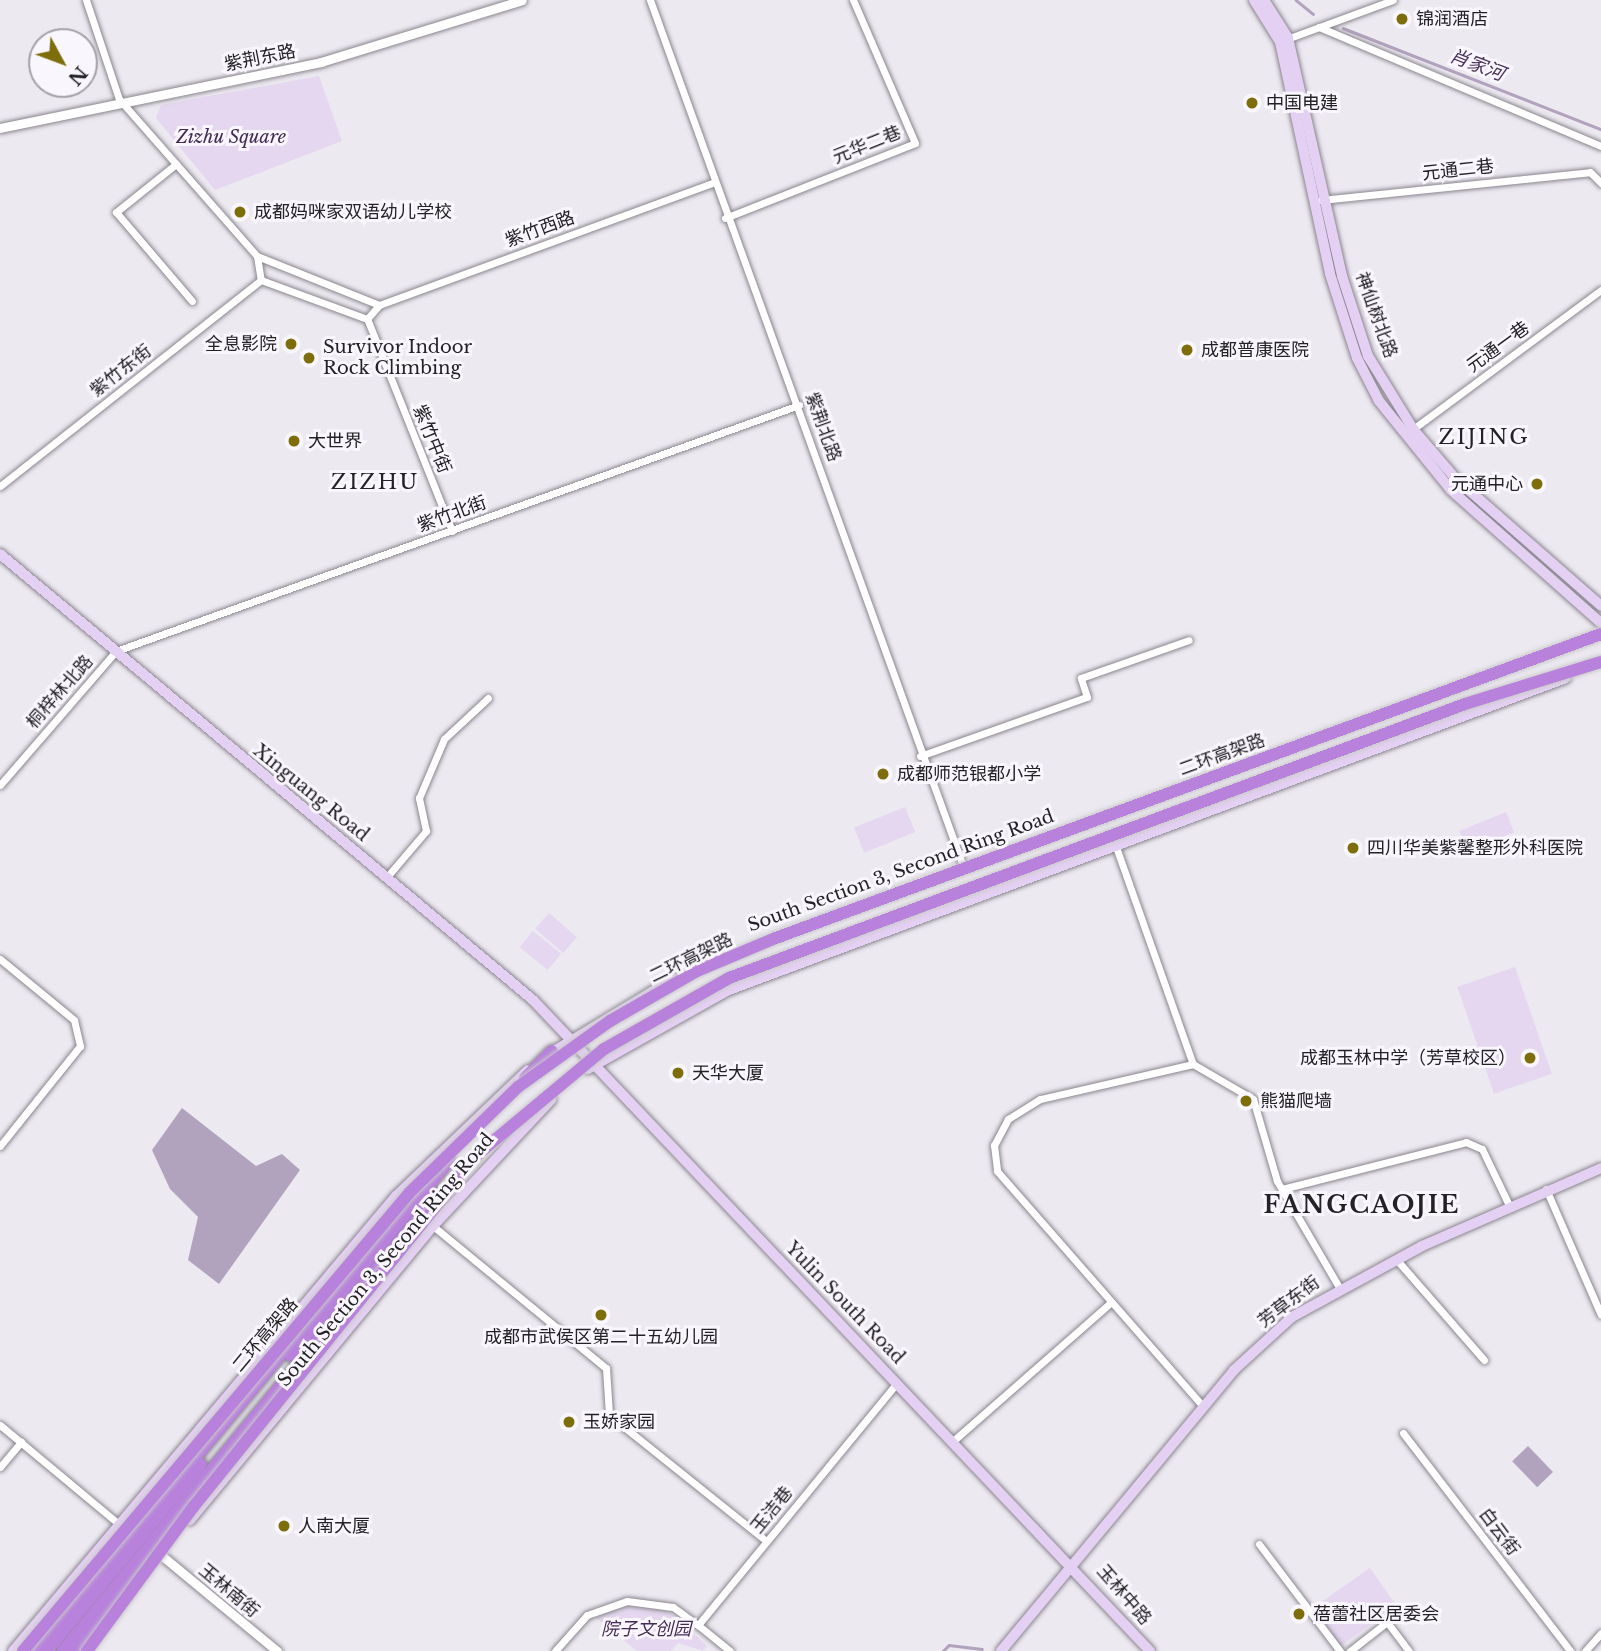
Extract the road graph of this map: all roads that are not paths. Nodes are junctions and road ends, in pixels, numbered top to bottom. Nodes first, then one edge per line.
1 (86, 0) edge
2 (522, 0) edge
3 (650, 0) edge
4 (853, 0) edge
5 (1254, 0) edge
6 (1264, 0) edge
7 (1393, 0) edge
8 (1319, 27) junction
9 (1284, 40) junction
10 (119, 99) junction
11 (0, 128) edge
12 (1601, 146) edge
13 (176, 164) junction
14 (712, 183) junction
15 (1601, 183) edge
16 (1320, 200) junction
17 (725, 218) junction
18 (257, 256) junction
19 (261, 280) junction
20 (1601, 290) edge
21 (192, 301) dead end
22 (379, 305) junction
23 (367, 319) junction
24 (799, 405) junction
25 (1413, 429) junction
26 (0, 486) edge
27 (452, 531) junction
28 (0, 554) edge
29 (1601, 606) edge
30 (1601, 623) edge
31 (1601, 635) edge
32 (1189, 639) dead end
33 (116, 652) junction
34 (1601, 663) edge
35 (488, 698) dead end
36 (920, 756) junction
37 (0, 785) edge
38 (1116, 847) junction
39 (963, 866) junction
40 (386, 878) junction
41 (0, 959) edge
42 (571, 1037) junction
43 (552, 1051) junction
44 (596, 1063) junction
45 (1193, 1064) junction
46 (545, 1106) junction
47 (473, 1130) junction
48 (0, 1146) edge
49 (478, 1154) junction
50 (1601, 1168) edge
51 (1545, 1188) junction
52 (1282, 1189) junction
53 (1509, 1205) junction
54 (433, 1226) junction
55 (1396, 1258) junction
56 (1339, 1287) junction
57 (1110, 1303) junction
58 (1601, 1315) edge
59 (1484, 1360) dead end
60 (261, 1378) junction
61 (897, 1383) junction
62 (1203, 1406) junction
63 (212, 1417) junction
64 (0, 1425) edge
65 (1403, 1433) dead end
66 (953, 1441) junction
67 (21, 1442) junction
68 (0, 1467) edge
69 (174, 1507) junction
70 (120, 1525) junction
71 (766, 1541) junction
72 (1259, 1544) dead end
73 (161, 1555) junction
74 (1072, 1563) junction
75 (84, 1567) junction
76 (67, 1613) junction
77 (698, 1625) junction
78 (1601, 1633) edge
79 (105, 1635) junction
80 (12, 1651) edge
81 (23, 1651) edge
82 (35, 1651) edge
83 (47, 1651) edge
84 (63, 1651) edge
85 (76, 1651) edge
86 (87, 1651) edge
87 (92, 1651) edge
88 (277, 1651) edge
89 (555, 1651) edge
90 (730, 1651) edge
91 (1001, 1651) edge
92 (1150, 1651) edge
93 (1340, 1651) edge
94 (1350, 1651) edge
95 (1409, 1651) edge
96 (1570, 1651) edge
97 (1585, 1651) edge

1 - 10 street
2 - 10 street, 紫荆东路
3 - 14 street, 紫荆北路
4 - 17 street, 元华二巷
5 - 9 main road
6 - 9 main road, 神仙树北路
7 - 8 street
8 - 9 street
8 - 12 street
9 - 16 main road, 神仙树北路
10 - 11 street, 紫荆东路
10 - 13 street
13 - 18 street
13 - 21 street
14 - 17 street, 紫荆北路
14 - 22 street, 紫竹西路
15 - 16 street, 元通二巷
16 - 25 main road, 神仙树北路
16 - 30 main road
17 - 24 street, 紫荆北路
18 - 19 street
18 - 22 street
19 - 23 street
19 - 26 street, 紫竹东街
20 - 25 street, 元通一巷
22 - 23 street
23 - 27 street, 紫竹中街
24 - 27 street, 紫竹北街
24 - 36 street, 紫荆北路
25 - 29 main road, 神仙树北路
27 - 33 street, 紫竹北街
28 - 33 main road, Xinguang Road
31 - 39 main road, South Section 3, Second Ring Road
31 - 47 highway, 二环高架路, bridge
32 - 36 street
33 - 37 street, 桐梓林北路
33 - 40 main road, Xinguang Road
34 - 38 main road, South Section 3, Second Ring Road
34 - 49 highway, 二环高架路, bridge
35 - 40 street
36 - 39 street, 紫荆北路
38 - 44 main road, South Section 3, Second Ring Road
38 - 45 street
39 - 42 main road, South Section 3, Second Ring Road
40 - 42 main road, Xinguang Road
41 - 48 street
42 - 43 main road, South Section 3, Second Ring Road
42 - 44 main road, Xinguang Road
43 - 60 highway
43 - 63 main road, South Section 3, Second Ring Road
44 - 46 main road, South Section 3, Second Ring Road
44 - 61 main road, Yulin South Road
45 - 52 street
45 - 57 street
46 - 54 main road, South Section 3, Second Ring Road
46 - 85 highway
47 - 69 highway, bridge
47 - 81 highway, 二环高架路, bridge
49 - 69 highway, bridge
49 - 86 highway, 二环高架路, bridge
50 - 51 main road, 芳草东街
51 - 53 main road, 芳草东街
51 - 58 street
52 - 53 street
52 - 56 street
53 - 55 main road, 芳草东街
54 - 71 street
54 - 73 main road, South Section 3, Second Ring Road
55 - 56 main road, 芳草东街
55 - 59 street
56 - 62 main road, 芳草东街
57 - 62 street
57 - 66 street
60 - 63 main road
60 - 76 highway
61 - 66 main road, Yulin South Road
61 - 71 street, 玉洁巷
62 - 74 main road, 芳草东街
63 - 70 main road, South Section 3, Second Ring Road
64 - 67 street
65 - 96 street, 白云街
66 - 74 main road, Yulin South Road
67 - 68 street
67 - 70 street
69 - 83 highway
69 - 84 highway
70 - 75 main road, South Section 3, Second Ring Road
71 - 77 street, 玉洁巷
72 - 93 street
73 - 79 main road, South Section 3, Second Ring Road
73 - 88 street, 玉林南街
74 - 91 main road, 芳草东街
74 - 92 main road, 玉林中路
75 - 76 main road
75 - 80 main road, South Section 3, Second Ring Road
76 - 82 highway
77 - 89 street
77 - 90 street
78 - 97 street
79 - 85 main road
79 - 87 main road, South Section 3, Second Ring Road
94 - 95 street

